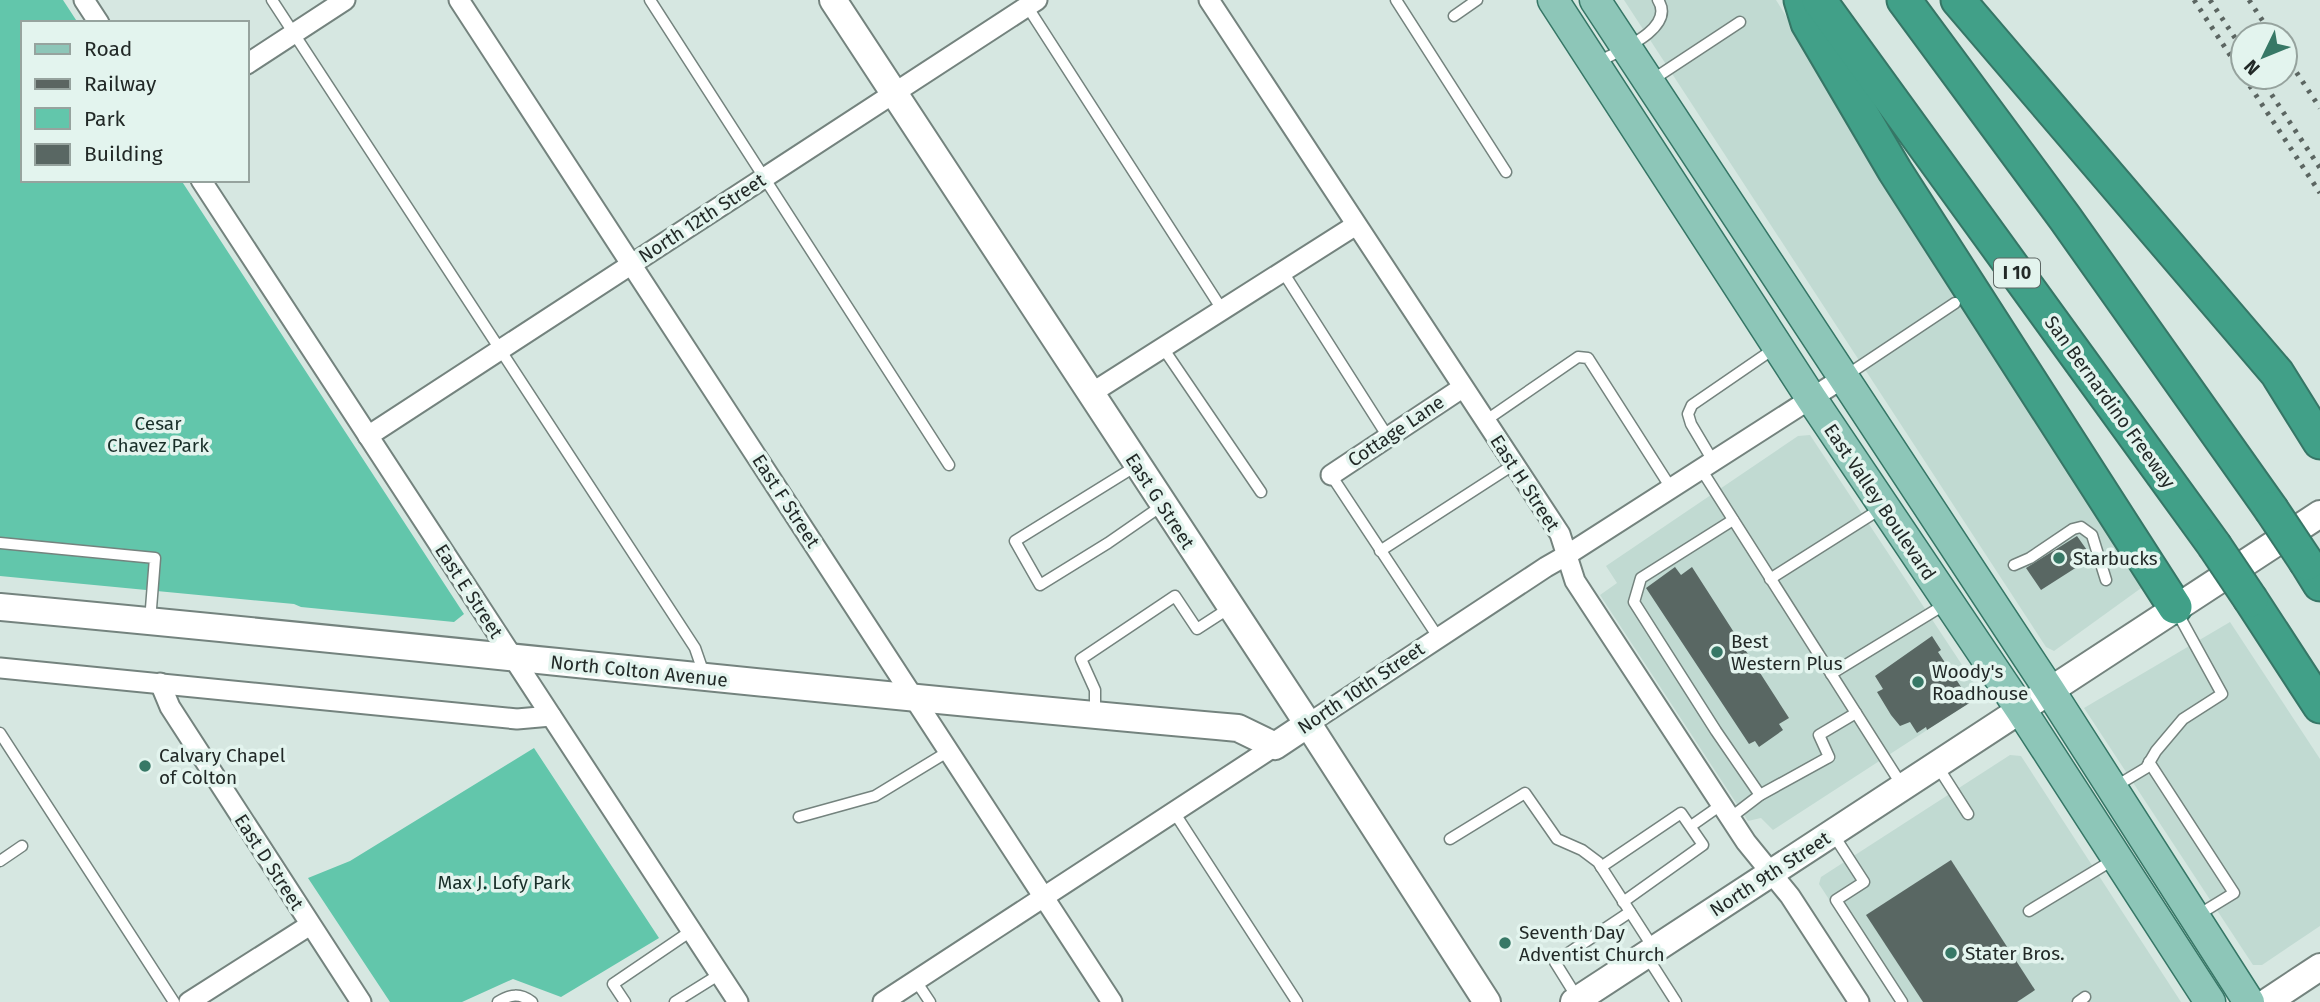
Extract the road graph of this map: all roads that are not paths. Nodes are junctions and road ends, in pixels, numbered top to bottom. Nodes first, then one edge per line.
1 (84, 0) edge
2 (272, 0) edge
3 (345, 0) edge
4 (459, 0) edge
5 (650, 0) edge
6 (833, 0) edge
7 (1209, 0) edge
8 (1396, 0) edge
9 (1477, 0) edge
10 (1553, 0) edge
11 (1595, 0) edge
12 (1658, 0) edge
13 (1801, 0) edge
14 (1819, 0) edge
15 (1904, 0) edge
16 (1958, 0) edge
17 (1029, 2) edge
18 (1454, 16) dead end
19 (98, 21) edge
20 (1740, 22) dead end
21 (293, 33) junction
22 (1625, 47) junction
23 (248, 63) edge
24 (1594, 64) junction
25 (1648, 82) junction
26 (894, 94) junction
27 (1506, 172) dead end
28 (764, 178) junction
29 (202, 182) edge
30 (1356, 225) junction
31 (631, 264) junction
32 (1283, 272) junction
33 (1955, 303) dead end
34 (1223, 311) junction
35 (1778, 345) junction
36 (1163, 348) junction
37 (500, 349) junction
38 (1843, 378) junction
39 (1462, 388) junction
40 (1090, 394) junction
41 (1811, 398) junction
42 (1485, 421) junction
43 (368, 436) junction
44 (1388, 437) junction
45 (2320, 442) edge
46 (1137, 465) junction
47 (1513, 465) junction
48 (1707, 465) junction
49 (949, 466) dead end
50 (1331, 475) joint
51 (1671, 488) junction
52 (1261, 492) dead end
53 (1163, 505) junction
54 (1884, 508) junction
55 (2320, 514) edge
56 (1732, 520) junction
57 (0, 543) edge
58 (1380, 551) junction
59 (1567, 555) junction
60 (2014, 565) dead end
61 (2313, 574) edge
62 (1770, 579) junction
63 (2106, 580) dead end
64 (1948, 603) junction
65 (0, 607) edge
66 (1231, 607) junction
67 (2175, 607) junction
68 (150, 621) junction
69 (1438, 637) junction
70 (512, 657) junction
71 (0, 668) edge
72 (1831, 674) junction
73 (705, 677) junction
74 (160, 683) junction
75 (2050, 691) junction
76 (914, 697) junction
77 (2320, 706) edge
78 (2021, 710) junction
79 (1856, 713) junction
80 (551, 716) junction
81 (1095, 716) junction
82 (1308, 724) junction
83 (0, 733) edge
84 (1275, 746) junction
85 (949, 751) junction
86 (2149, 762) junction
87 (1937, 765) junction
88 (1903, 787) junction
89 (2112, 788) junction
90 (1760, 795) junction
91 (1726, 811) junction
92 (1174, 812) junction
93 (1968, 814) dead end
94 (799, 817) dead end
95 (1690, 826) junction
96 (1833, 833) junction
97 (1450, 839) dead end
98 (22, 846) dead end
99 (2116, 858) junction
100 (0, 861) edge
101 (1601, 867) junction
102 (1771, 873) junction
103 (1043, 897) junction
104 (1623, 902) junction
105 (2029, 911) dead end
106 (1630, 912) junction
107 (2195, 918) junction
108 (310, 925) junction
109 (691, 931) junction
110 (1650, 952) junction
111 (2320, 967) edge
112 (719, 974) junction
113 (916, 981) junction
114 (1576, 1001) edge
115 (174, 1002) edge
116 (189, 1002) edge
117 (361, 1002) edge
118 (498, 1002) edge
119 (532, 1002) edge
120 (625, 1002) edge
121 (675, 1002) edge
122 (738, 1002) edge
123 (883, 1002) edge
124 (930, 1002) edge
125 (1112, 1002) edge
126 (1297, 1002) edge
127 (1486, 1002) edge
128 (1676, 1002) edge
129 (1859, 1002) edge
130 (1902, 1002) edge
131 (2210, 1002) edge
132 (2249, 1002) edge
133 (2267, 1002) edge

1 - 19 street
2 - 21 lane
3 - 21 street
4 - 31 street, East F Street
5 - 28 lane
6 - 26 street, East G Street
7 - 30 street, East H Street
8 - 27 lane
9 - 18 lane
10 - 24 main road, East Valley Boulevard
11 - 22 main road, East Valley Boulevard
12 - 22 lane
13 - 67 highway
14 - 77 highway, San Bernardino Freeway / I 10, bridge
15 - 61 highway, bridge
16 - 45 highway
17 - 26 street, North 12th Street
17 - 34 lane
20 - 25 lane
21 - 23 street
21 - 37 lane
22 - 24 lane
22 - 25 main road, East Valley Boulevard
24 - 35 main road, East Valley Boulevard
25 - 38 main road, East Valley Boulevard
26 - 28 street, North 12th Street
26 - 40 street, East G Street
28 - 31 street, North 12th Street
28 - 49 lane
29 - 43 street, East E Street
30 - 32 street
30 - 39 street, East H Street
31 - 37 street, North 12th Street
31 - 76 street, East F Street
32 - 34 street
32 - 44 lane
33 - 38 lane
34 - 36 street
35 - 41 main road, East Valley Boulevard
35 - 48 lane
36 - 40 street
36 - 52 lane
37 - 43 street, North 12th Street
37 - 73 lane
38 - 41 street, North 10th Street
38 - 75 main road, East Valley Boulevard
39 - 42 street, East H Street
39 - 44 street, Cottage Lane
40 - 46 street, East G Street
41 - 48 street, North 10th Street
41 - 54 main road, East Valley Boulevard
42 - 47 street, East H Street
42 - 51 lane
43 - 70 street, East E Street
44 - 50 street, Cottage Lane
46 - 53 street, East G Street
46 - 53 lane
47 - 58 lane
47 - 59 street, East H Street
48 - 51 street, North 10th Street
48 - 56 lane
50 - 58 lane
51 - 59 street, North 10th Street
53 - 66 street, East G Street
54 - 62 lane
54 - 64 main road, East Valley Boulevard
55 - 67 street, North 9th Street
56 - 62 lane
56 - 90 lane
57 - 68 lane
58 - 69 lane
59 - 69 street, North 10th Street
59 - 91 street, East H Street
60 - 63 lane
62 - 72 lane
64 - 72 lane
64 - 78 main road, East Valley Boulevard
65 - 68 street, North Colton Avenue
66 - 81 lane
66 - 82 street, East G Street
67 - 75 street, North 9th Street
67 - 86 lane
68 - 70 street, North Colton Avenue
69 - 82 street, North 10th Street
70 - 73 street, North Colton Avenue
70 - 80 street, East E Street
71 - 74 street
72 - 79 lane
73 - 76 street, North Colton Avenue
74 - 80 street
74 - 108 street, East D Street
75 - 78 street, North 9th Street
75 - 89 main road, East Valley Boulevard
76 - 81 street, North Colton Avenue
76 - 85 street, East F Street
78 - 87 street, North 9th Street
78 - 99 main road, East Valley Boulevard
79 - 88 lane
79 - 90 lane
80 - 109 street, East E Street
81 - 84 street, North Colton Avenue
82 - 84 street, North 10th Street
82 - 127 street, East G Street
83 - 115 lane
84 - 92 street, North 10th Street
85 - 94 lane
85 - 103 street, East F Street
86 - 89 lane
86 - 107 lane
87 - 88 street, North 9th Street
87 - 93 lane
88 - 96 street, North 9th Street
89 - 107 main road, East Valley Boulevard
90 - 91 lane
91 - 95 lane
91 - 102 street, East H Street
92 - 103 street, North 10th Street
92 - 126 lane
95 - 101 lane
95 - 104 lane
96 - 102 street, North 9th Street
96 - 130 lane
97 - 101 lane
98 - 100 lane
99 - 105 lane
99 - 131 main road, East Valley Boulevard
101 - 104 lane
102 - 110 street, North 9th Street
102 - 129 street, East H Street
103 - 113 street, North 10th Street
103 - 125 street, East F Street
104 - 106 lane
106 - 110 lane
106 - 114 lane
107 - 132 main road, East Valley Boulevard
108 - 116 street
108 - 117 street, East D Street
109 - 112 street, East E Street
109 - 120 lane
110 - 114 street, North 9th Street
110 - 128 lane
111 - 133 street
112 - 121 lane
112 - 122 street, East E Street
113 - 123 street, North 10th Street
113 - 124 lane
118 - 119 lane

